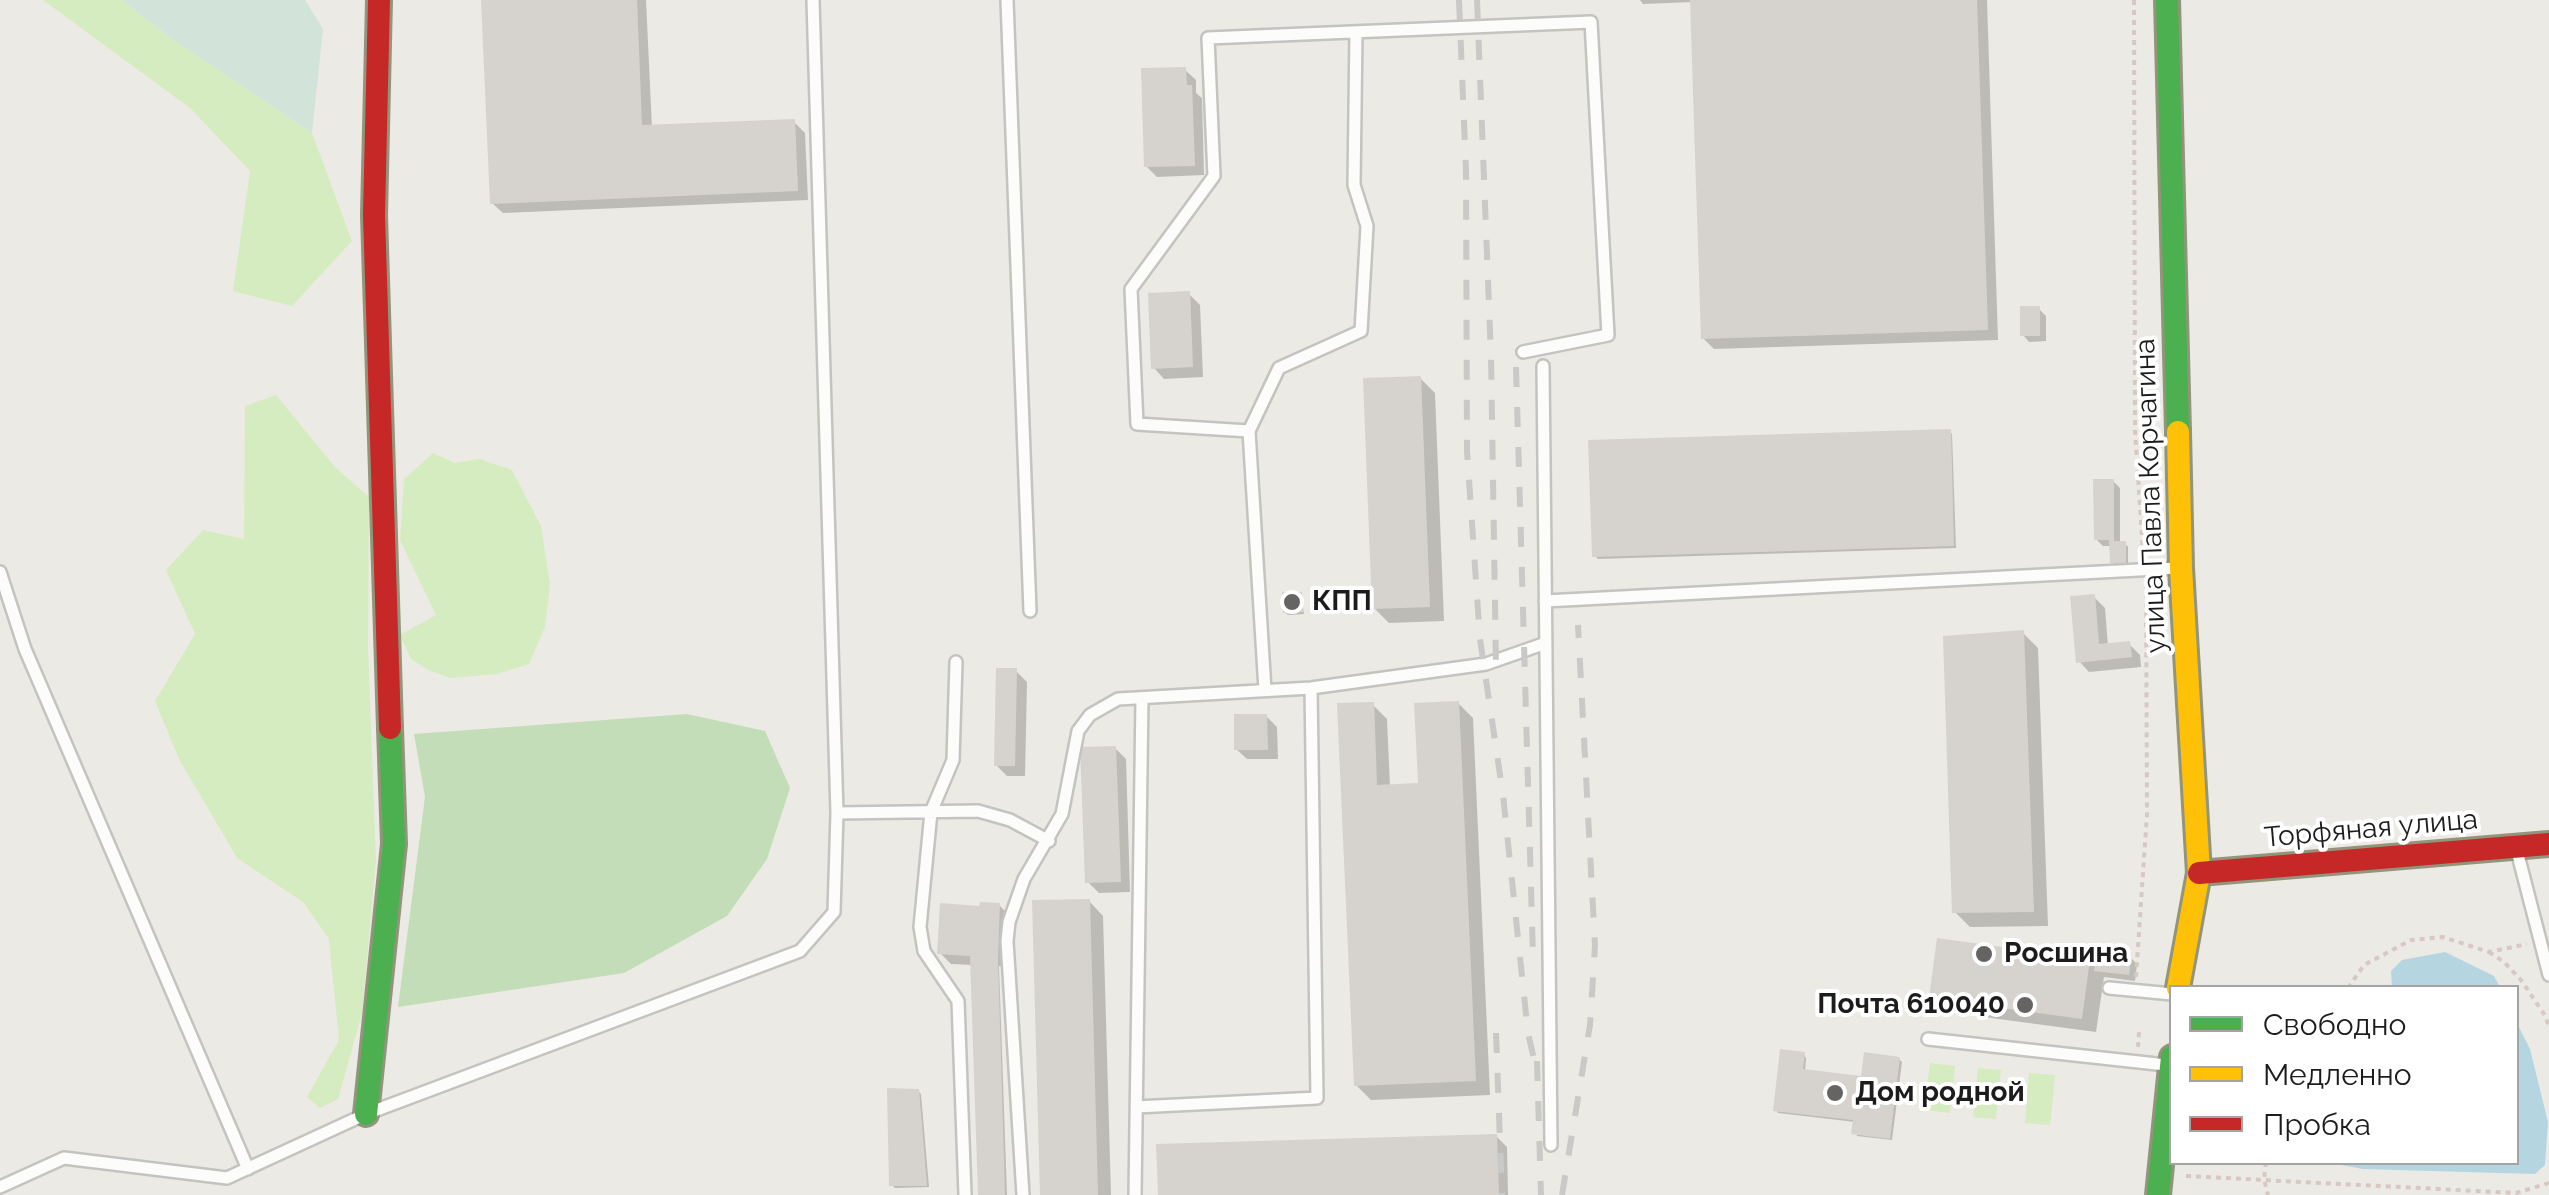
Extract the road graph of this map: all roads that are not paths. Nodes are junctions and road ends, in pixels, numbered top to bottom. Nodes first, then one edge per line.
1 (379, 0) edge
2 (813, 0) edge
3 (1007, 0) edge
4 (2166, 0) edge
5 (1356, 32) junction
6 (1524, 352) dead end
7 (1542, 366) dead end
8 (1249, 431) junction
9 (2181, 568) junction
10 (0, 572) edge
11 (1545, 601) junction
12 (1030, 611) dead end
13 (1543, 644) junction
14 (956, 662) dead end
15 (1311, 688) junction
16 (1266, 690) junction
17 (1142, 698) junction
18 (931, 812) junction
19 (836, 813) junction
20 (1048, 841) junction
21 (2549, 844) edge
22 (2516, 846) junction
23 (2199, 873) junction
24 (2549, 974) edge
25 (2179, 985) edge
26 (2109, 988) dead end
27 (2169, 994) edge
28 (1928, 1038) dead end
29 (2169, 1065) edge
30 (2169, 1085) edge
31 (1136, 1107) junction
32 (366, 1114) junction
33 (1551, 1145) dead end
34 (248, 1169) junction
35 (0, 1187) edge
36 (965, 1195) edge
37 (1024, 1195) edge
38 (1135, 1195) edge
39 (2158, 1195) edge

1 - 32 street
2 - 19 lane
3 - 12 lane
4 - 9 street, улица Павла Корчагина
5 - 6 lane
5 - 8 lane
5 - 8 lane
7 - 11 lane
8 - 16 lane
9 - 11 lane
9 - 23 street, улица Павла Корчагина
10 - 34 lane
11 - 13 lane
13 - 15 lane
13 - 33 lane
14 - 18 lane
15 - 16 lane
15 - 31 lane
16 - 17 lane
17 - 20 lane
17 - 31 lane
18 - 19 lane
18 - 20 lane
18 - 36 lane
19 - 32 lane
20 - 37 lane
21 - 22 street, Торфяная улица
22 - 23 street, Торфяная улица
22 - 24 lane
23 - 25 street, улица Павла Корчагина
26 - 27 lane
28 - 29 lane
30 - 39 street
31 - 38 lane
32 - 34 lane
34 - 35 lane

